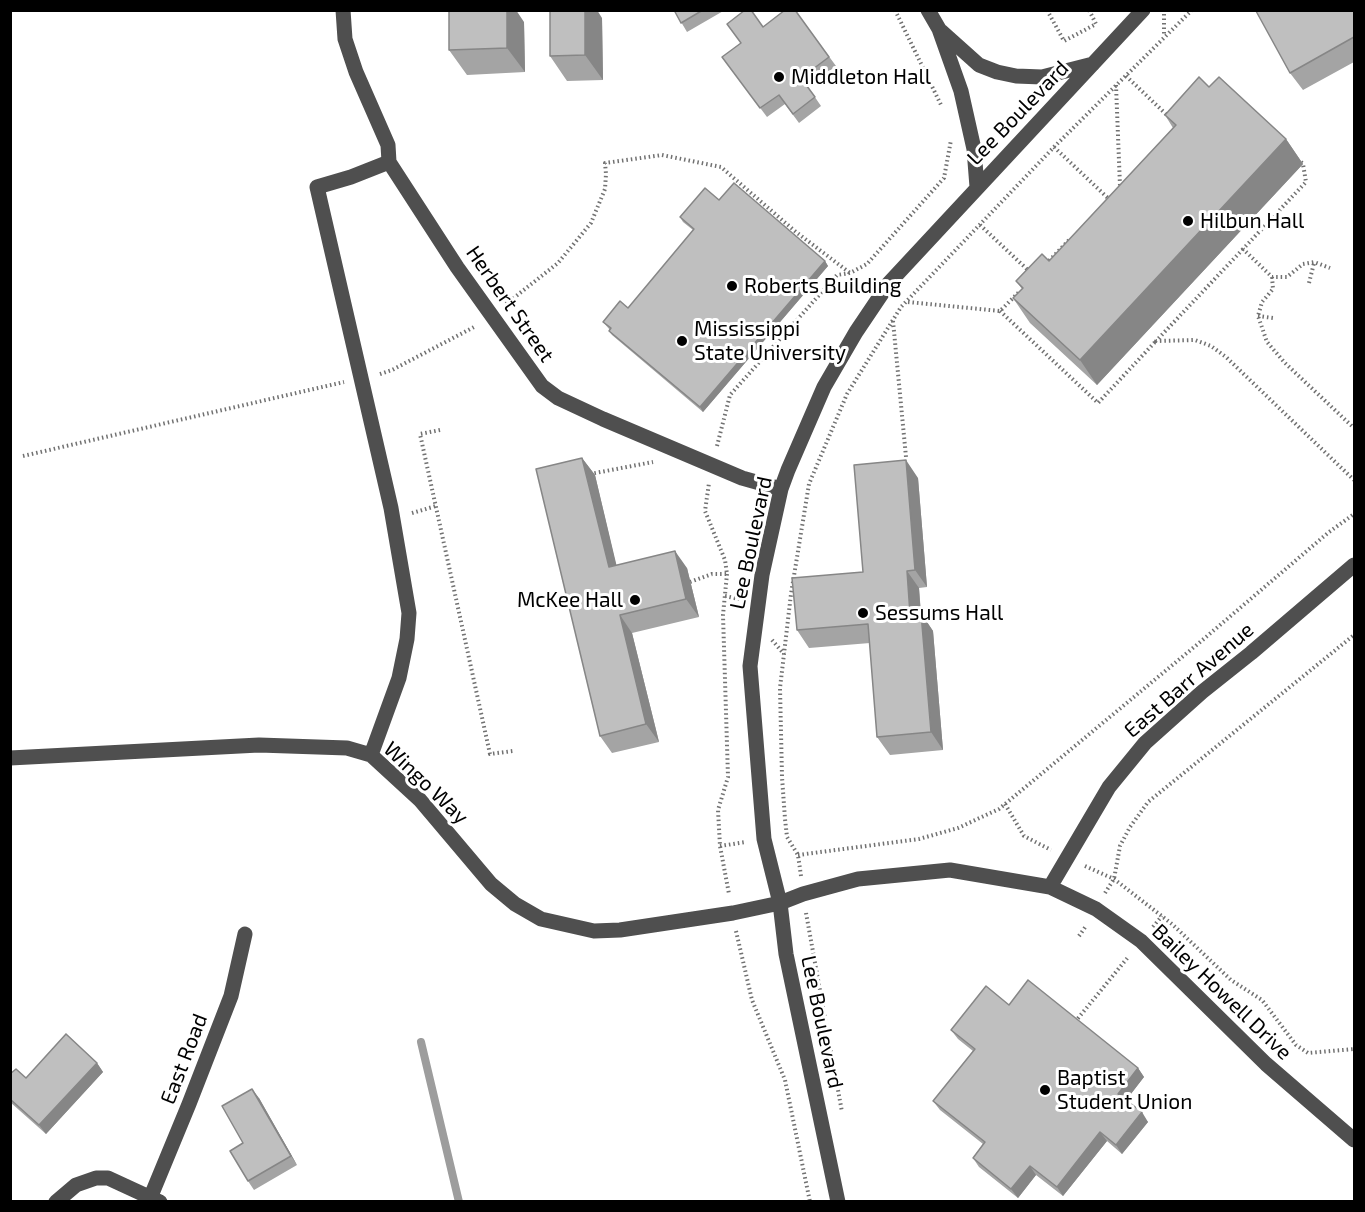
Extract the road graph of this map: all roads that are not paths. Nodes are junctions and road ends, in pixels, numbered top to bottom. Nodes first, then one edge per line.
1 (343, 10) edge
2 (928, 10) edge
3 (1143, 10) edge
4 (939, 29) junction
5 (1094, 64) junction
6 (389, 162) junction
7 (977, 187) junction
8 (781, 489) junction
9 (1354, 565) edge
10 (371, 755) junction
11 (10, 758) edge
12 (1050, 888) junction
13 (780, 903) junction
14 (245, 934) dead end
15 (1354, 1140) edge
16 (155, 1199) edge
17 (56, 1202) edge
18 (838, 1202) edge

1 - 6 street, Herbert Street
2 - 4 street
3 - 5 street, Lee Boulevard
4 - 5 street
4 - 7 street
5 - 7 street, Lee Boulevard
6 - 8 street, Herbert Street
6 - 10 street
7 - 8 street, Lee Boulevard
8 - 13 street, Lee Boulevard
9 - 12 street, East Barr Avenue
10 - 11 street, Wingo Way
10 - 13 street, Wingo Way
12 - 13 street
12 - 15 street, Bailey Howell Drive
13 - 18 street, Lee Boulevard
14 - 16 street, East Road
16 - 17 street

